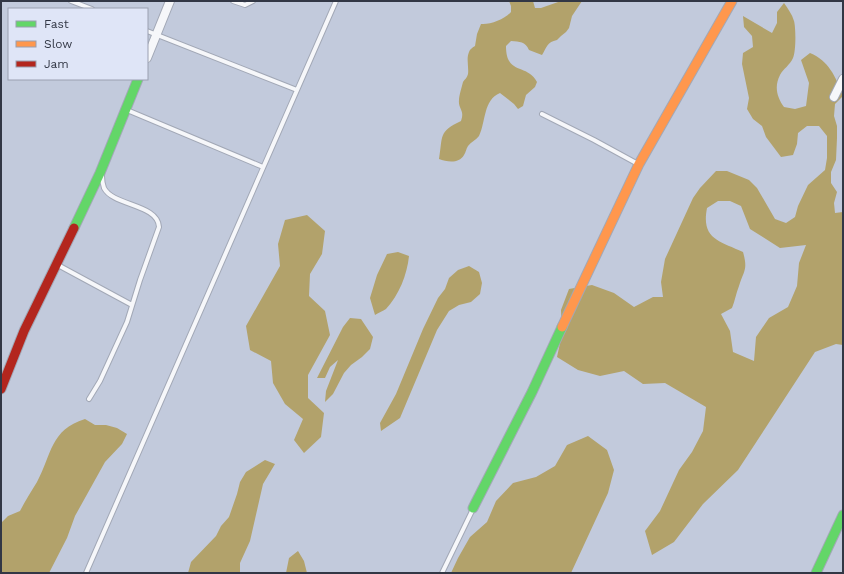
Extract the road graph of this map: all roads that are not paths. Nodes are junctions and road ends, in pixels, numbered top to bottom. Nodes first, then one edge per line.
1 (71, 1) edge
2 (170, 1) edge
3 (233, 1) edge
4 (252, 1) edge
5 (336, 1) edge
6 (732, 1) edge
7 (89, 8) edge
8 (148, 31) edge
9 (156, 34) junction
10 (148, 55) edge
11 (843, 79) edge
12 (138, 80) edge
13 (297, 90) junction
14 (834, 97) dead end
15 (126, 110) junction
16 (542, 114) dead end
17 (638, 164) junction
18 (263, 167) junction
19 (100, 173) junction
20 (56, 264) junction
21 (132, 305) junction
22 (1, 389) edge
23 (89, 399) dead end
24 (473, 508) joint
25 (843, 515) edge
26 (86, 573) edge
27 (442, 573) edge
28 (816, 573) edge

1 - 7 lane
2 - 9 street
3 - 4 lane
5 - 13 lane
6 - 17 street
8 - 9 lane
9 - 10 street
9 - 13 lane
11 - 14 street
12 - 15 street
13 - 18 lane
15 - 18 lane
15 - 19 street
16 - 17 lane
17 - 24 street
18 - 26 lane
19 - 20 street
19 - 21 lane
20 - 21 lane
20 - 22 street
21 - 23 lane
24 - 27 lane
25 - 28 street

